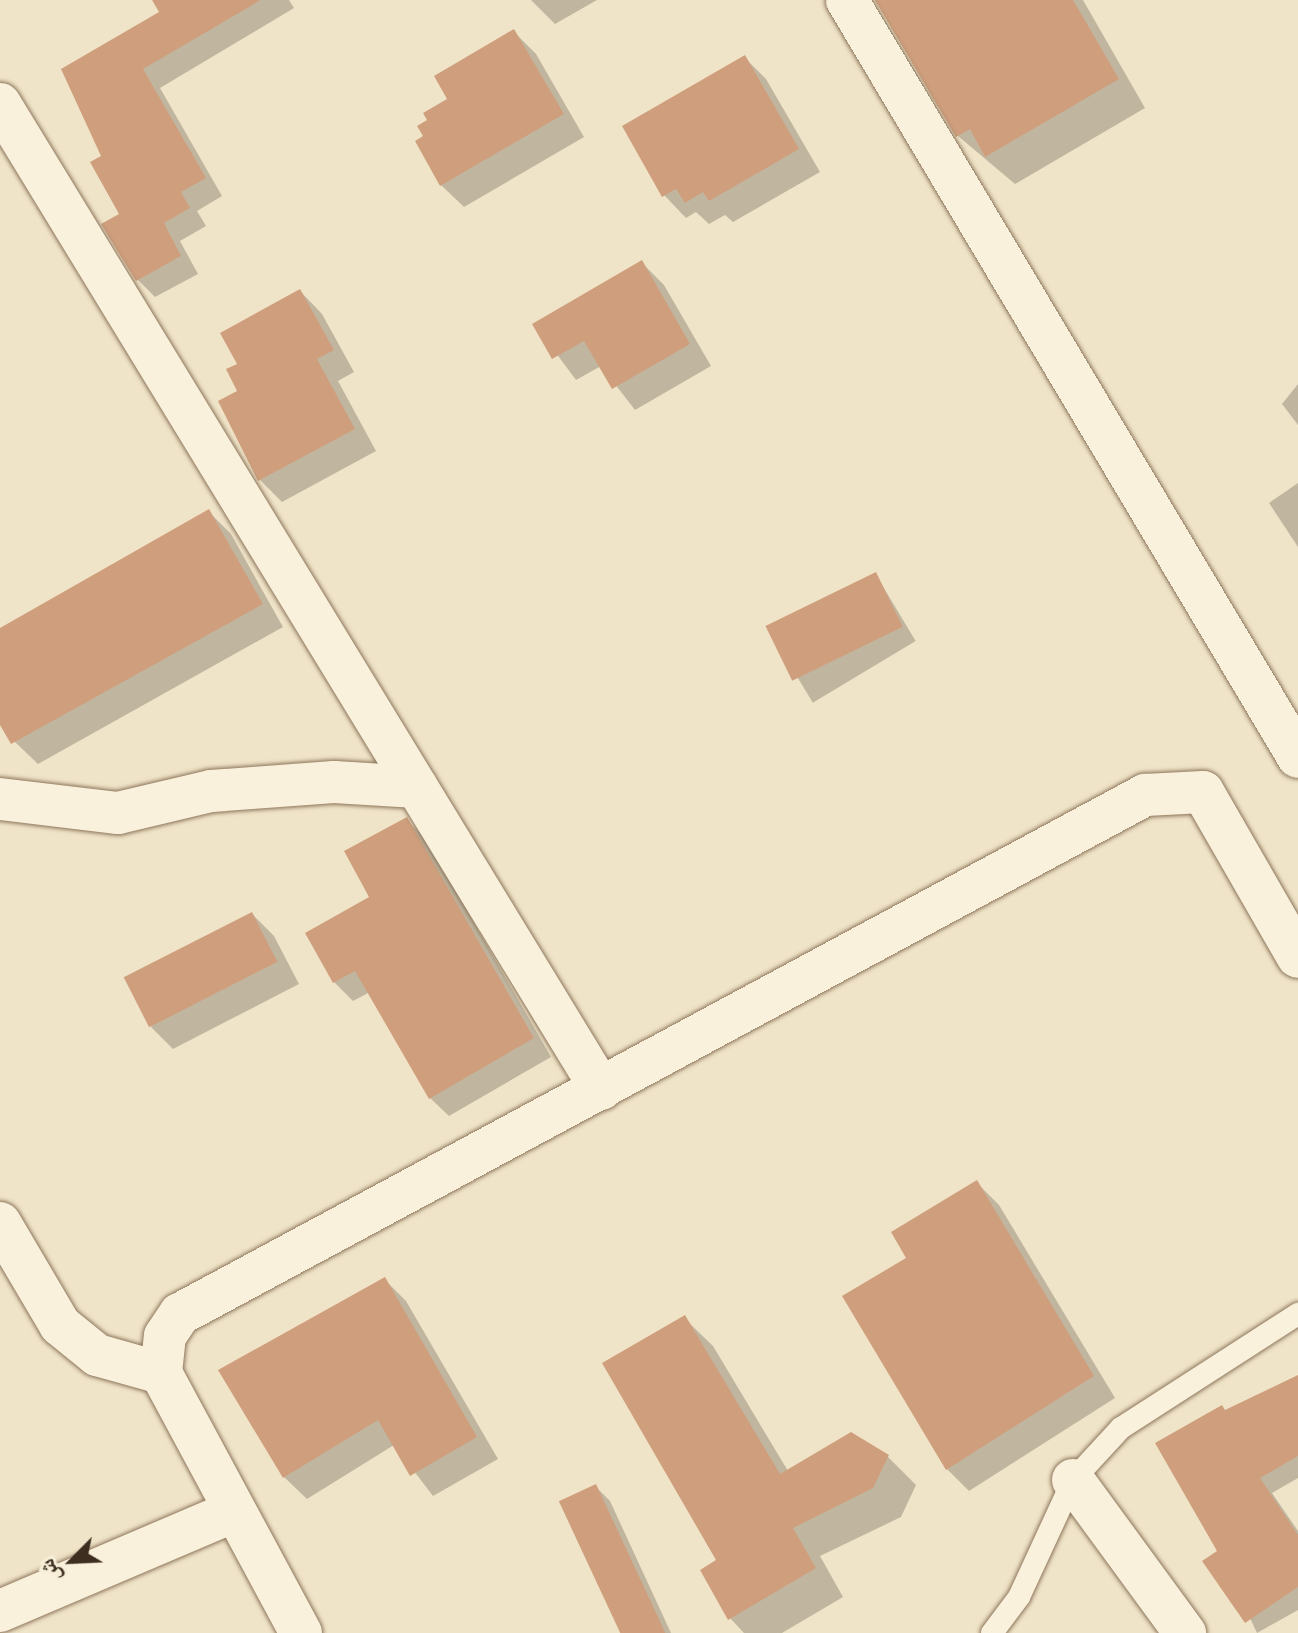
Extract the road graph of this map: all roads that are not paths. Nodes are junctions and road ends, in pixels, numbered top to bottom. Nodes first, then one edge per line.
1 (847, 0) edge
2 (0, 104) edge
3 (1298, 757) edge
4 (417, 787) junction
5 (0, 799) edge
6 (1298, 957) edge
7 (601, 1089) junction
8 (0, 1223) edge
9 (1298, 1314) edge
10 (161, 1373) junction
11 (1073, 1480) junction
12 (234, 1511) junction
13 (0, 1611) edge
14 (301, 1633) edge
15 (992, 1633) edge
16 (1185, 1633) edge

1 - 3 street
2 - 4 street
4 - 5 street
4 - 7 street
6 - 7 street
7 - 10 street
8 - 10 street
9 - 11 lane
10 - 12 street
11 - 15 lane
11 - 16 street
12 - 13 street
12 - 14 street

